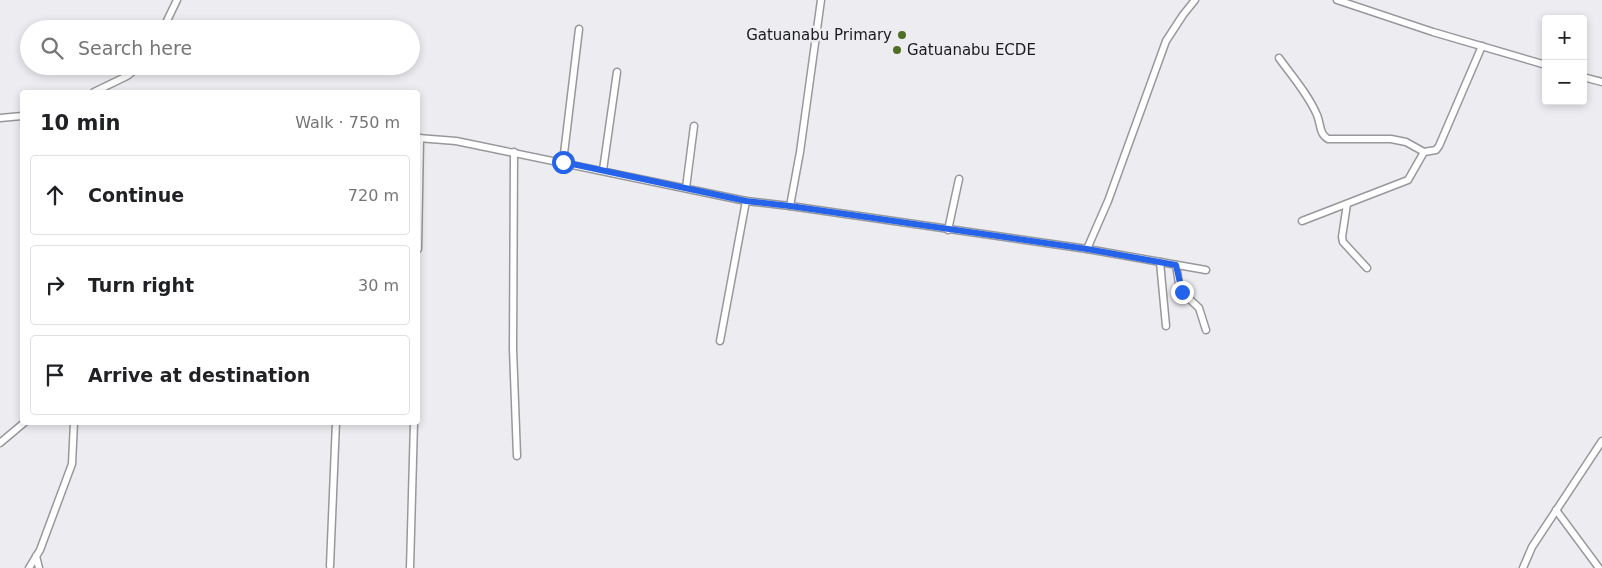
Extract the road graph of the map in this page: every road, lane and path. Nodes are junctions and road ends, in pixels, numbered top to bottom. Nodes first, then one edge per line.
1 (177, 0) edge
2 (821, 0) edge
3 (1195, 0) edge
4 (1338, 0) edge
5 (167, 20) edge
6 (579, 29) dead end
7 (1482, 46) junction
8 (1279, 58) dead end
9 (1542, 64) edge
10 (617, 72) dead end
11 (128, 75) edge
12 (1587, 77) edge
13 (1602, 81) edge
14 (98, 90) edge
15 (20, 116) edge
16 (0, 118) edge
17 (694, 126) dead end
18 (420, 138) edge
19 (514, 152) junction
20 (1424, 152) junction
21 (563, 162) junction
22 (603, 170) junction
23 (959, 179) dead end
24 (686, 188) junction
25 (746, 201) junction
26 (1347, 204) junction
27 (790, 206) junction
28 (1302, 221) dead end
29 (948, 230) junction
30 (1087, 249) junction
31 (1160, 262) junction
32 (1176, 265) junction
33 (1367, 268) dead end
34 (1206, 270) dead end
35 (1166, 326) dead end
36 (1206, 330) dead end
37 (720, 341) dead end
38 (21, 425) edge
39 (74, 425) edge
40 (336, 425) edge
41 (414, 425) edge
42 (1602, 441) edge
43 (0, 443) edge
44 (1595, 451) junction
45 (516, 456) dead end
46 (1602, 456) edge
47 (1556, 510) junction
48 (36, 556) junction
49 (31, 566) edge
50 (330, 566) dead end
51 (39, 568) edge
52 (410, 568) edge
53 (1523, 568) edge
54 (1599, 568) edge

1 - 5 street
2 - 27 street
3 - 30 street
4 - 7 street
6 - 21 street
7 - 9 street
7 - 20 street
8 - 20 street
10 - 22 street
11 - 14 street
12 - 13 street
15 - 16 street
17 - 24 street
18 - 19 street
19 - 21 street
19 - 45 street
20 - 26 street
21 - 22 street
22 - 24 street
23 - 29 street
24 - 25 street
25 - 27 street
25 - 37 street
26 - 28 street
26 - 33 street
27 - 29 street
29 - 30 street
30 - 31 street
31 - 32 street
31 - 35 street
32 - 34 street
32 - 36 street
38 - 43 street
39 - 48 street
40 - 50 street
41 - 52 street
42 - 44 street
44 - 46 street
44 - 47 street
47 - 53 street
47 - 54 street
48 - 49 street
48 - 51 street

